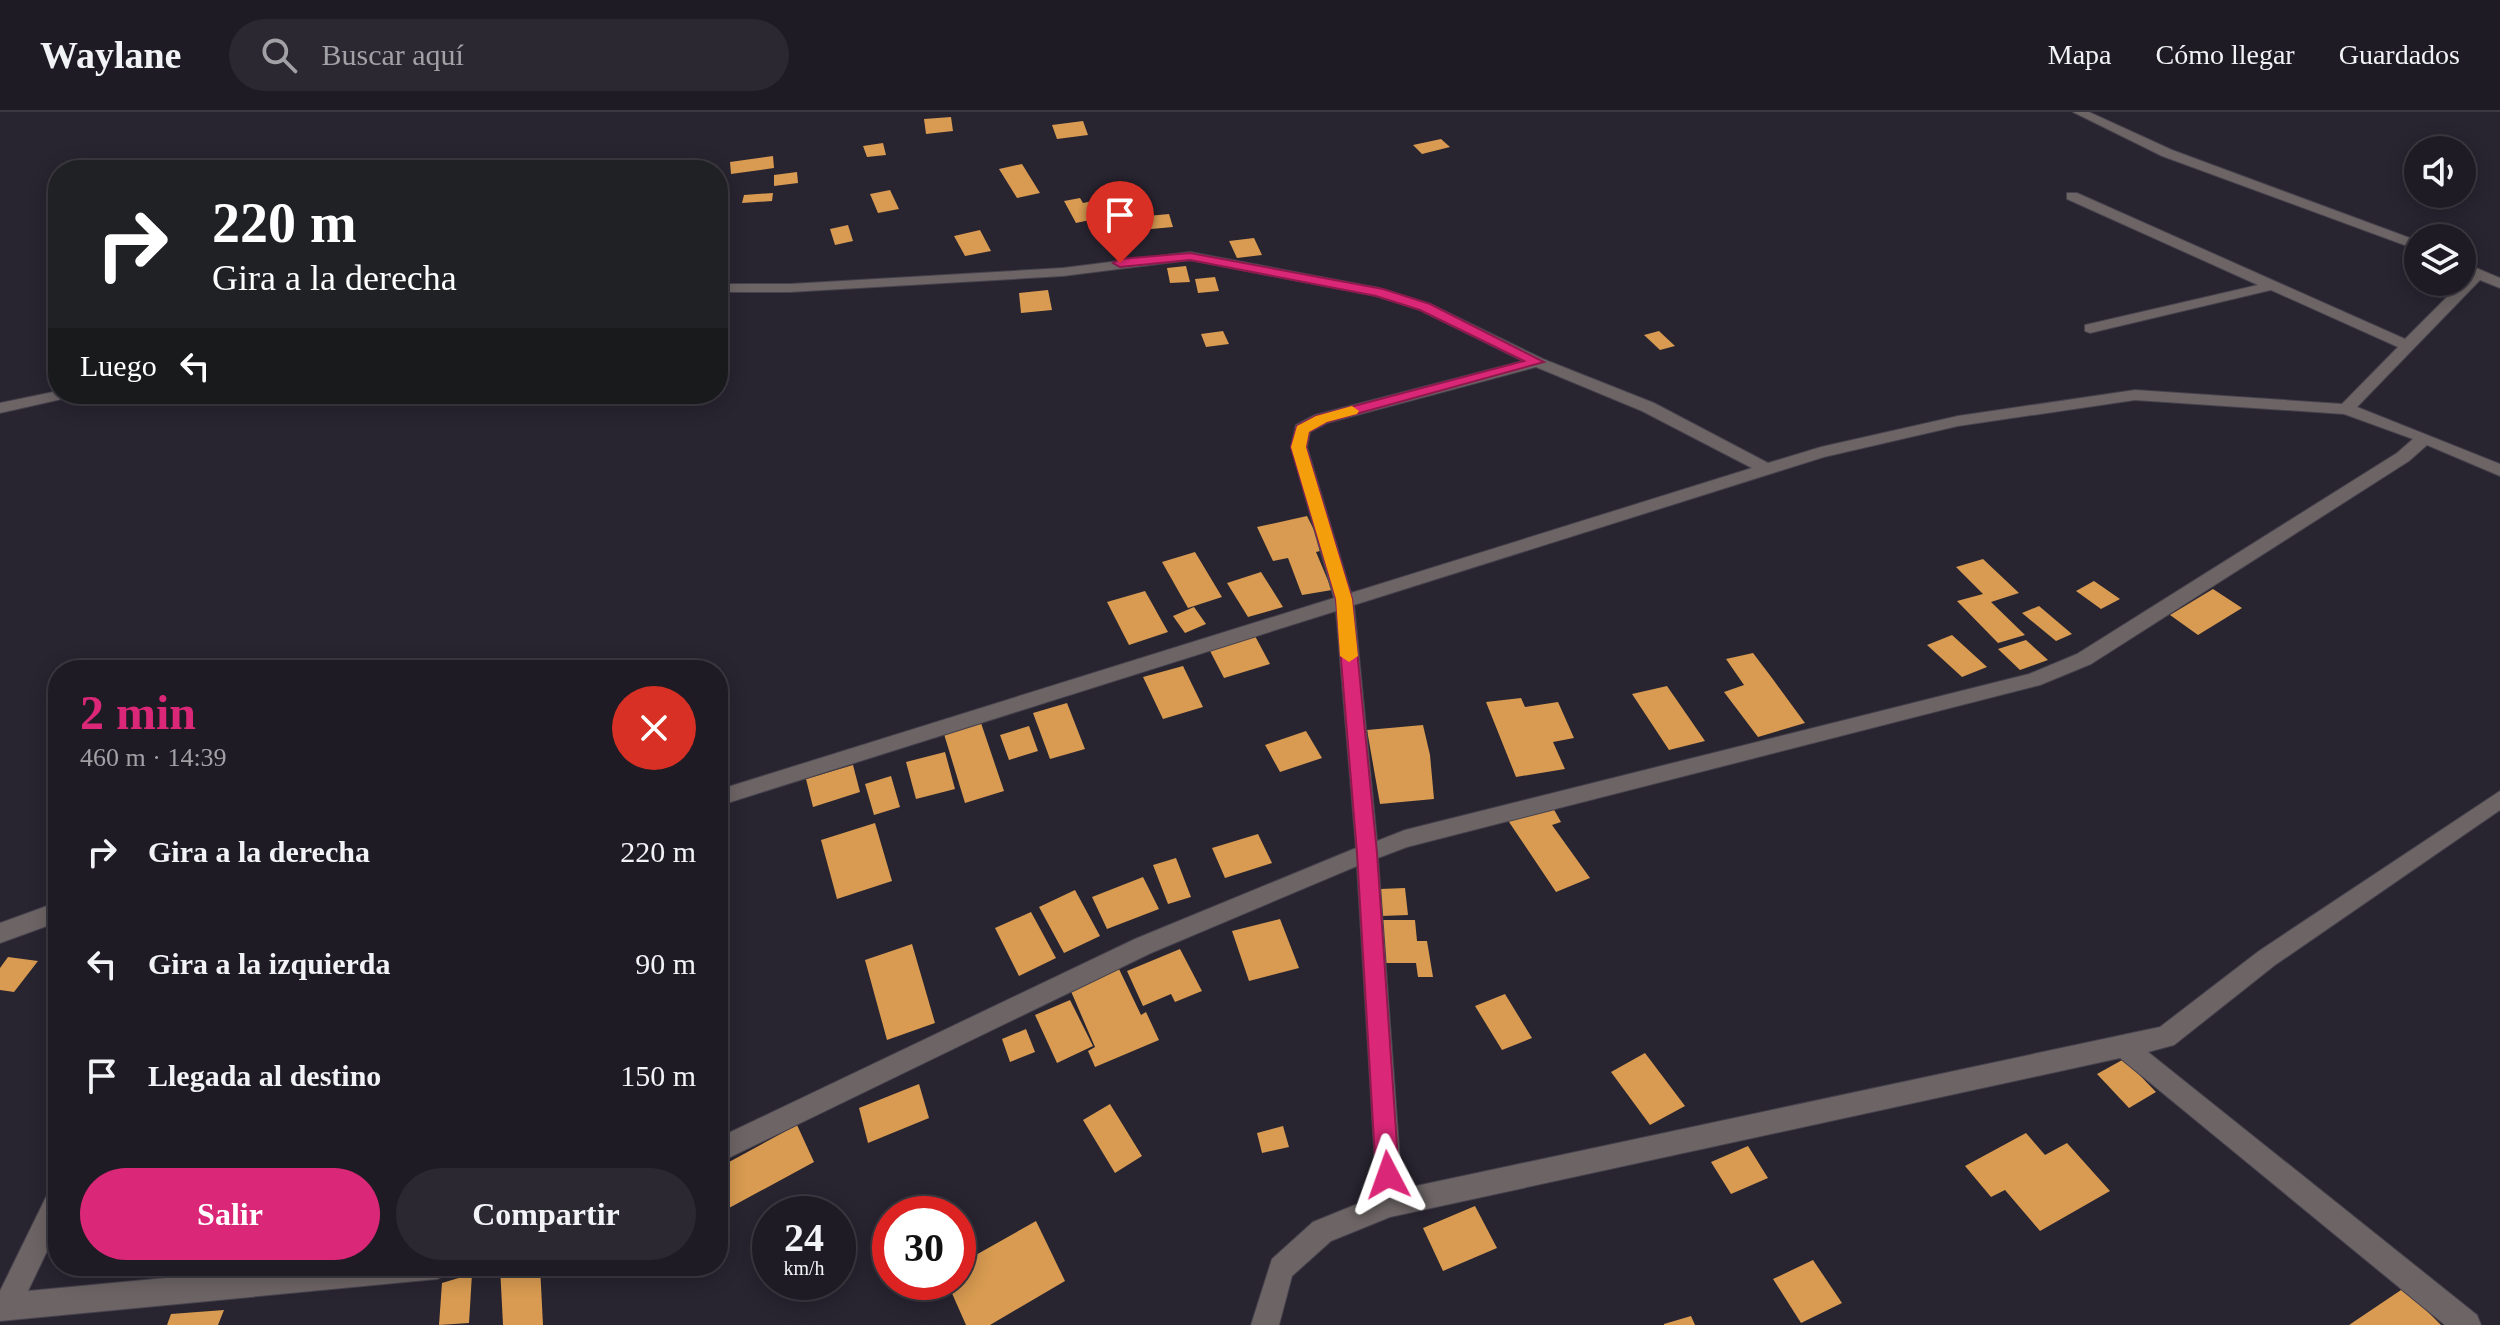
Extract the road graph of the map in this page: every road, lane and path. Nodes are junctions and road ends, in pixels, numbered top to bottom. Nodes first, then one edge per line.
1 (2079, 112) edge
2 (2072, 196) dead end
3 (2404, 241) edge
4 (2476, 272) edge
5 (2479, 273) junction
6 (2500, 284) edge
7 (2271, 286) junction
8 (728, 288) edge
9 (2090, 328) dead end
10 (2410, 347) junction
11 (1537, 362) junction
12 (48, 398) edge
13 (0, 408) edge
14 (2346, 409) junction
15 (2425, 438) junction
16 (1767, 469) junction
17 (2500, 471) edge
18 (1344, 599) junction
19 (728, 795) edge
20 (2500, 799) edge
21 (1367, 853) junction
22 (48, 916) edge
23 (0, 933) edge
24 (2123, 1046) junction
25 (728, 1146) edge
26 (1390, 1204) junction
27 (48, 1220) edge
28 (276, 1276) edge
29 (4, 1306) edge
30 (1265, 1325) edge
31 (2467, 1325) edge

1 - 3 street
2 - 7 street
4 - 5 street
5 - 6 street
5 - 10 street
7 - 9 street
7 - 10 street
8 - 11 street
10 - 14 street
11 - 16 street
11 - 18 street
12 - 13 street
14 - 15 street
14 - 16 street
15 - 17 street
15 - 21 street
16 - 18 street
18 - 19 street
18 - 21 street
20 - 24 street
21 - 25 street
21 - 26 street
22 - 23 street
24 - 26 street
24 - 31 street
26 - 30 street
27 - 29 street
28 - 29 street

